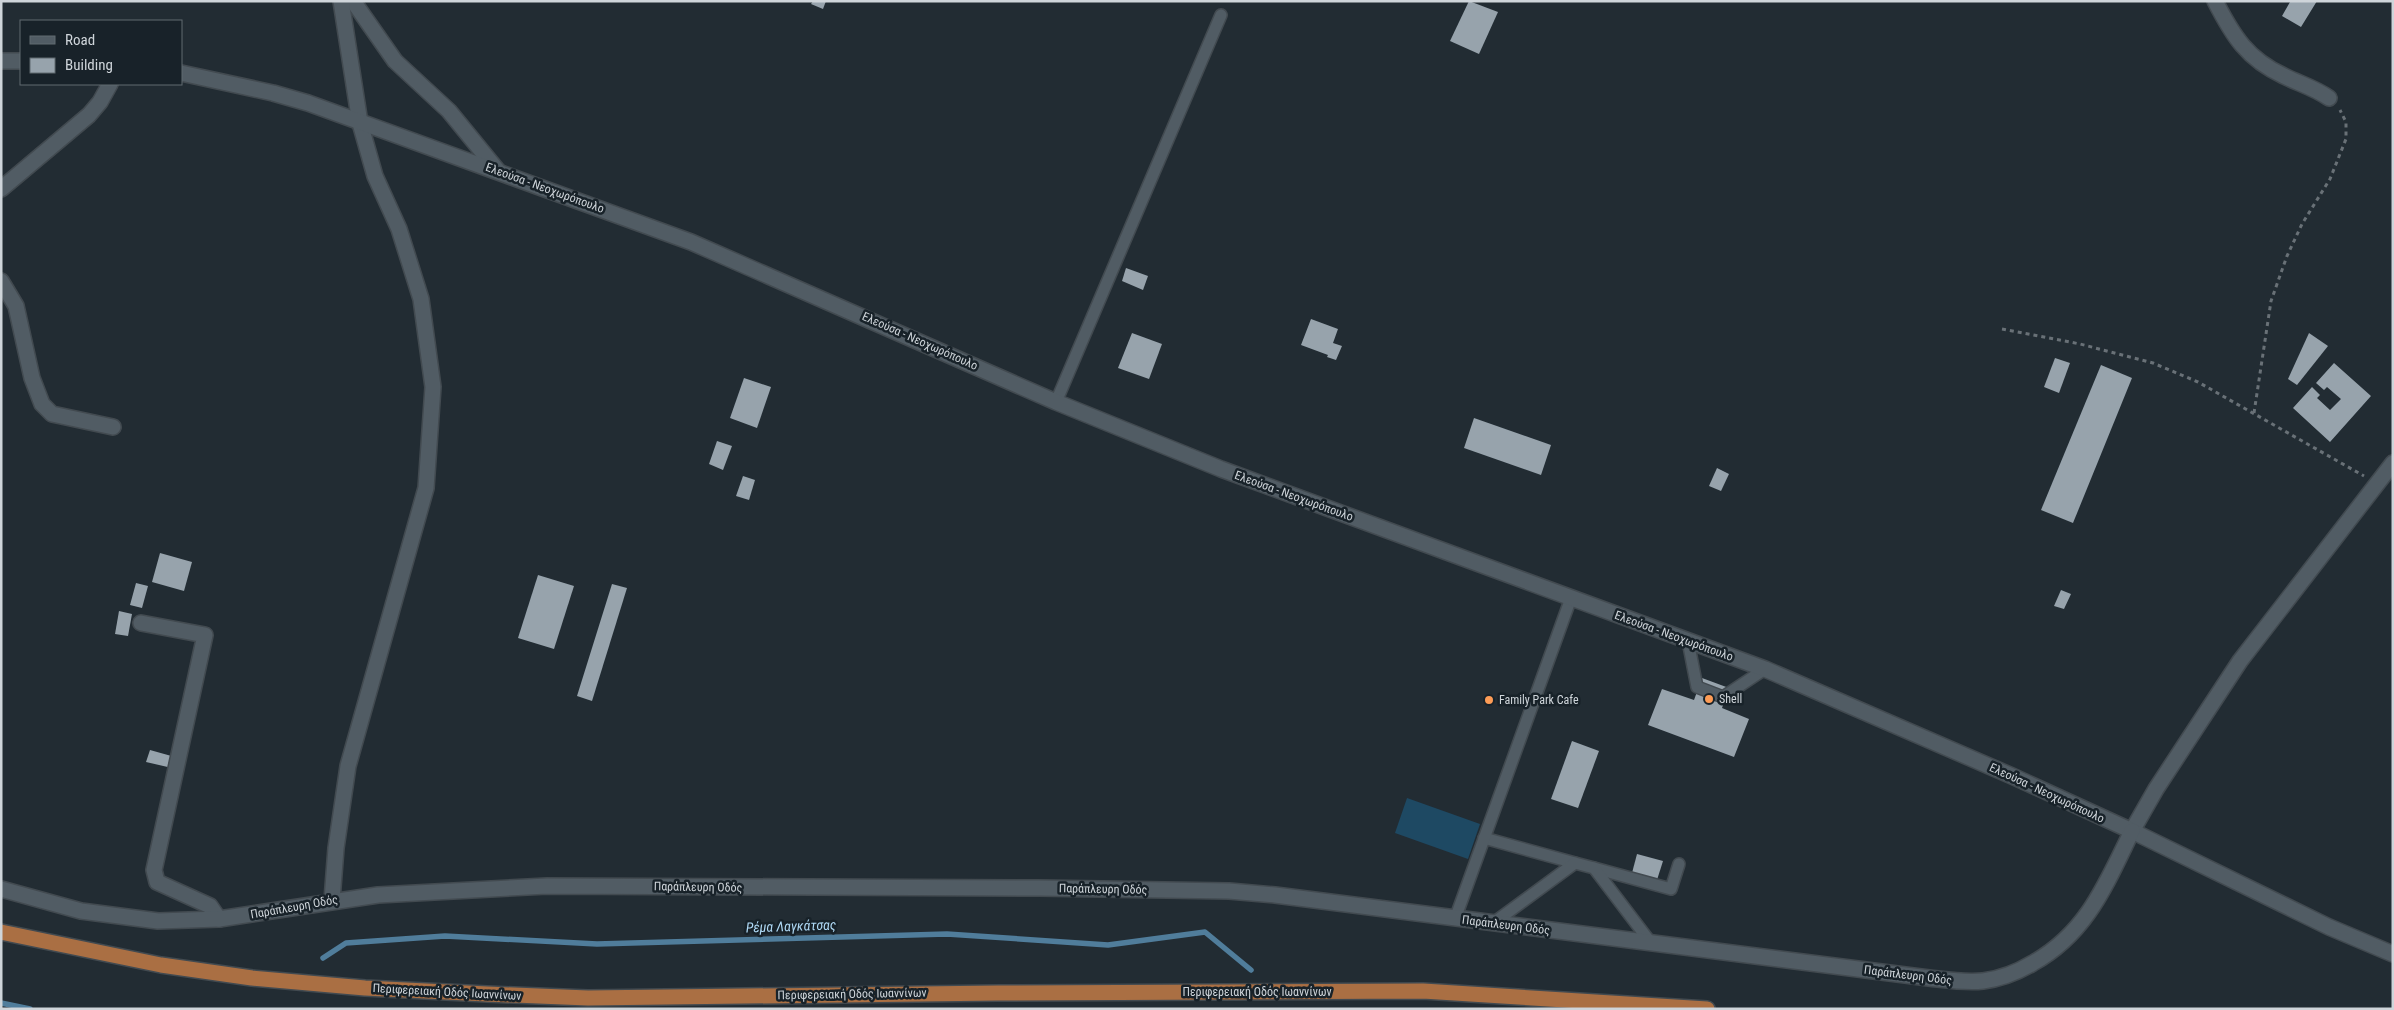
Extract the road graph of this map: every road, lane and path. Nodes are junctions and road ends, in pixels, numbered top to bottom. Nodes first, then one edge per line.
1 (341, 1) edge
2 (353, 1) edge
3 (2215, 1) edge
4 (1221, 15) dead end
5 (1, 60) edge
6 (20, 61) edge
7 (182, 73) edge
8 (109, 85) edge
9 (2329, 98) joint
10 (360, 122) junction
11 (498, 171) junction
12 (1, 189) edge
13 (1, 281) edge
14 (2002, 329) dead end
15 (1056, 402) junction
16 (2254, 413) junction
17 (113, 426) dead end
18 (2393, 462) edge
19 (2377, 484) junction
20 (1572, 598) junction
21 (141, 623) dead end
22 (1688, 641) junction
23 (1765, 669) junction
24 (2132, 831) junction
25 (1484, 838) junction
26 (1575, 863) junction
27 (1679, 864) dead end
28 (1594, 868) junction
29 (1, 889) edge
30 (332, 900) junction
31 (219, 919) junction
32 (1455, 919) junction
33 (1492, 924) junction
34 (1, 932) edge
35 (1651, 943) junction
36 (2393, 954) edge
37 (1707, 1009) edge

1 - 10 street
2 - 11 street
3 - 9 street
4 - 15 lane
5 - 6 street
7 - 10 street, Ελεούσα - Νεοχωρόπουλο
8 - 12 street
9 - 16 path
10 - 11 street, Ελεούσα - Νεοχωρόπουλο
10 - 30 street
11 - 15 street, Ελεούσα - Νεοχωρόπουλο
13 - 17 street
14 - 16 path
15 - 20 street, Ελεούσα - Νεοχωρόπουλο
16 - 19 path
18 - 19 street, Παράπλευρη Οδός
19 - 24 street, Παράπλευρη Οδός
20 - 22 street, Ελεούσα - Νεοχωρόπουλο
20 - 25 lane
21 - 31 street
22 - 23 street, Ελεούσα - Νεοχωρόπουλο
22 - 23 lane
23 - 24 street, Ελεούσα - Νεοχωρόπουλο
24 - 35 street, Παράπλευρη Οδός
24 - 36 street, Ελεούσα - Νεοχωρόπουλο
25 - 26 lane
25 - 32 lane
26 - 28 lane
26 - 33 lane
27 - 28 lane
28 - 35 lane
29 - 31 street, Παράπλευρη Οδός
30 - 31 street, Παράπλευρη Οδός
30 - 32 street, Παράπλευρη Οδός
32 - 33 street, Παράπλευρη Οδός
33 - 35 street, Παράπλευρη Οδός
34 - 37 highway, Περιφερειακή Οδός Ιωαννίνων

